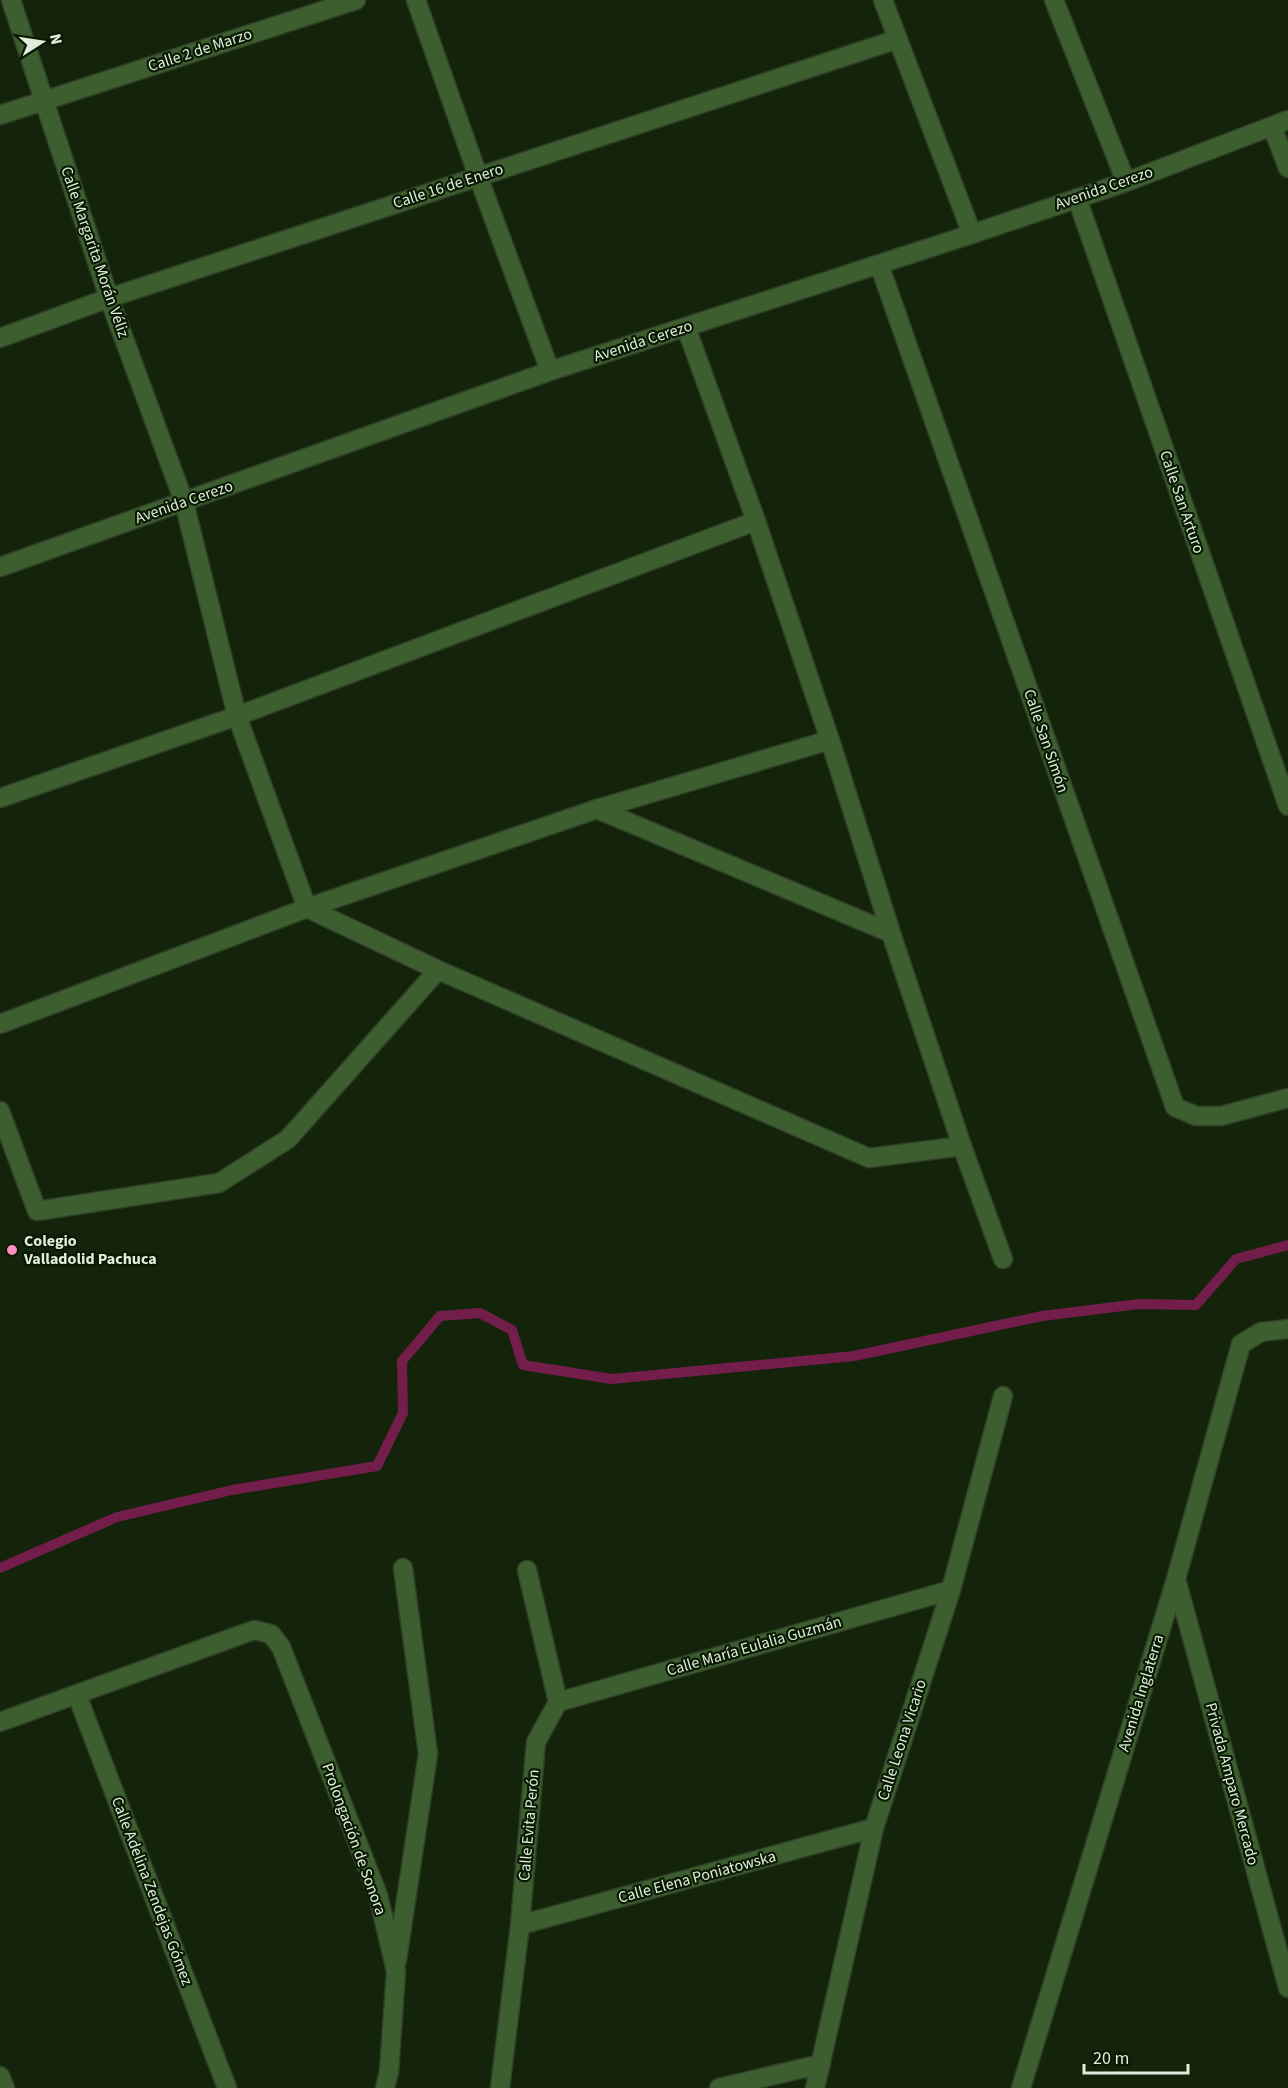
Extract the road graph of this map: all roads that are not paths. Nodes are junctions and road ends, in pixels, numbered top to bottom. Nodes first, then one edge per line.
1 (11, 0) edge
2 (356, 0) edge
3 (416, 0) edge
4 (883, 0) edge
5 (1054, 0) edge
6 (898, 39) junction
7 (44, 101) junction
8 (0, 115) edge
9 (1280, 123) edge
10 (1288, 168) edge
11 (478, 176) junction
12 (1126, 182) junction
13 (1077, 198) junction
14 (972, 234) junction
15 (879, 264) junction
16 (109, 298) junction
17 (686, 327) junction
18 (0, 338) edge
19 (550, 371) junction
20 (184, 502) junction
21 (756, 521) junction
22 (0, 567) edge
23 (237, 716) junction
24 (830, 740) junction
25 (0, 798) edge
26 (1288, 806) edge
27 (597, 809) junction
28 (307, 908) junction
29 (891, 933) junction
30 (438, 970) junction
31 (0, 1024) edge
32 (1288, 1098) edge
33 (0, 1111) edge
34 (962, 1146) junction
35 (1003, 1259) dead end
36 (1288, 1329) edge
37 (1003, 1396) dead end
38 (403, 1568) dead end
39 (527, 1570) dead end
40 (1176, 1579) junction
41 (951, 1590) junction
42 (77, 1695) junction
43 (558, 1702) junction
44 (0, 1722) edge
45 (874, 1828) junction
46 (520, 1925) junction
47 (396, 1971) junction
48 (1288, 1988) edge
49 (821, 2064) junction
50 (0, 2076) edge
51 (4, 2088) edge
52 (227, 2088) edge
53 (384, 2088) edge
54 (500, 2088) edge
55 (719, 2088) edge
56 (815, 2088) edge
57 (1021, 2088) edge

1 - 7 street, Calle Margarita Morán Véliz
2 - 7 street, Calle 2 de Marzo
3 - 11 street
4 - 6 street
5 - 12 street
6 - 11 street, Calle 16 de Enero
6 - 14 street
7 - 8 street, Calle 2 de Marzo
7 - 16 street, Calle Margarita Morán Véliz
9 - 10 street
9 - 12 street, Avenida Cerezo
11 - 16 street, Calle 16 de Enero
11 - 19 street
12 - 13 street, Avenida Cerezo
13 - 14 street, Avenida Cerezo
13 - 26 street, Calle San Arturo
14 - 15 street, Avenida Cerezo
15 - 17 street, Avenida Cerezo
15 - 32 street, Calle San Simón
16 - 18 street, Calle 16 de Enero
16 - 20 street, Calle Margarita Morán Véliz
17 - 19 street, Avenida Cerezo
17 - 21 street
19 - 20 street, Avenida Cerezo
20 - 22 street, Avenida Cerezo
20 - 23 street, Calle Margarita Morán Véliz
21 - 23 street
21 - 24 street
23 - 25 street
23 - 28 street, Calle Margarita Morán Véliz
24 - 27 street
24 - 29 street
27 - 28 street
27 - 29 street
28 - 30 street
28 - 31 street
29 - 34 street
30 - 33 street
30 - 34 street
34 - 35 street
36 - 40 street, Avenida Inglaterra
37 - 41 street, Calle Leona Vicario
38 - 47 street
39 - 43 street
40 - 48 street, Privada Amparo Mercado
40 - 57 street, Avenida Inglaterra
41 - 43 street, Calle María Eulalia Guzmán
41 - 45 street, Calle Leona Vicario
42 - 44 street
42 - 47 street, Prolongación de Sonora
42 - 52 street, Calle Adelina Zendejas Gómez
43 - 46 street, Calle Evita Perón
45 - 46 street, Calle Elena Poniatowska
45 - 49 street, Calle Leona Vicario
46 - 54 street, Calle Evita Perón
47 - 53 street, Prolongación de Sonora
49 - 55 street
49 - 56 street, Calle Leona Vicario
50 - 51 street

